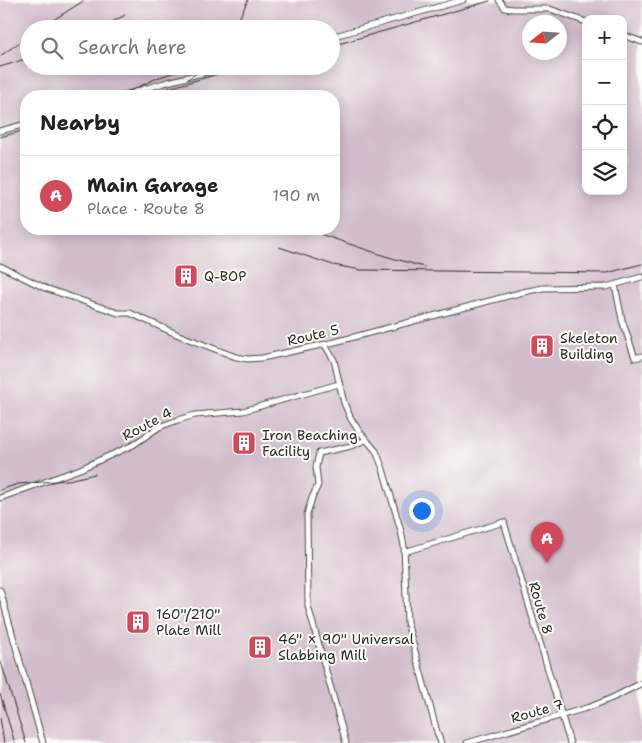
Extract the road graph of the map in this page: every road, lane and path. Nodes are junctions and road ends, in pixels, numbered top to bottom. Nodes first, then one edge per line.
1 (463, 0) edge
2 (499, 0) edge
3 (582, 21) edge
4 (340, 34) edge
5 (627, 36) edge
6 (642, 42) edge
7 (195, 75) edge
8 (141, 90) edge
9 (20, 126) edge
10 (0, 131) edge
11 (0, 266) edge
12 (642, 277) edge
13 (615, 285) junction
14 (325, 344) junction
15 (642, 356) edge
16 (339, 384) junction
17 (366, 440) junction
18 (0, 498) edge
19 (404, 552) junction
20 (0, 590) edge
21 (642, 683) edge
22 (562, 716) junction
23 (44, 743) edge
24 (346, 743) edge
25 (441, 743) edge
26 (467, 743) edge
27 (570, 743) edge

1 - 4 street
2 - 3 street
5 - 6 street
7 - 8 street
9 - 10 street
11 - 14 street, Route 5
12 - 13 street, Route 5
13 - 14 street, Route 5
13 - 15 street
14 - 16 street
16 - 17 street
16 - 18 street, Route 4
17 - 19 street
17 - 24 street
19 - 22 street, Route 8
19 - 25 street
20 - 23 street
21 - 22 street, Route 7
22 - 26 street, Route 7
22 - 27 street, Route 8

